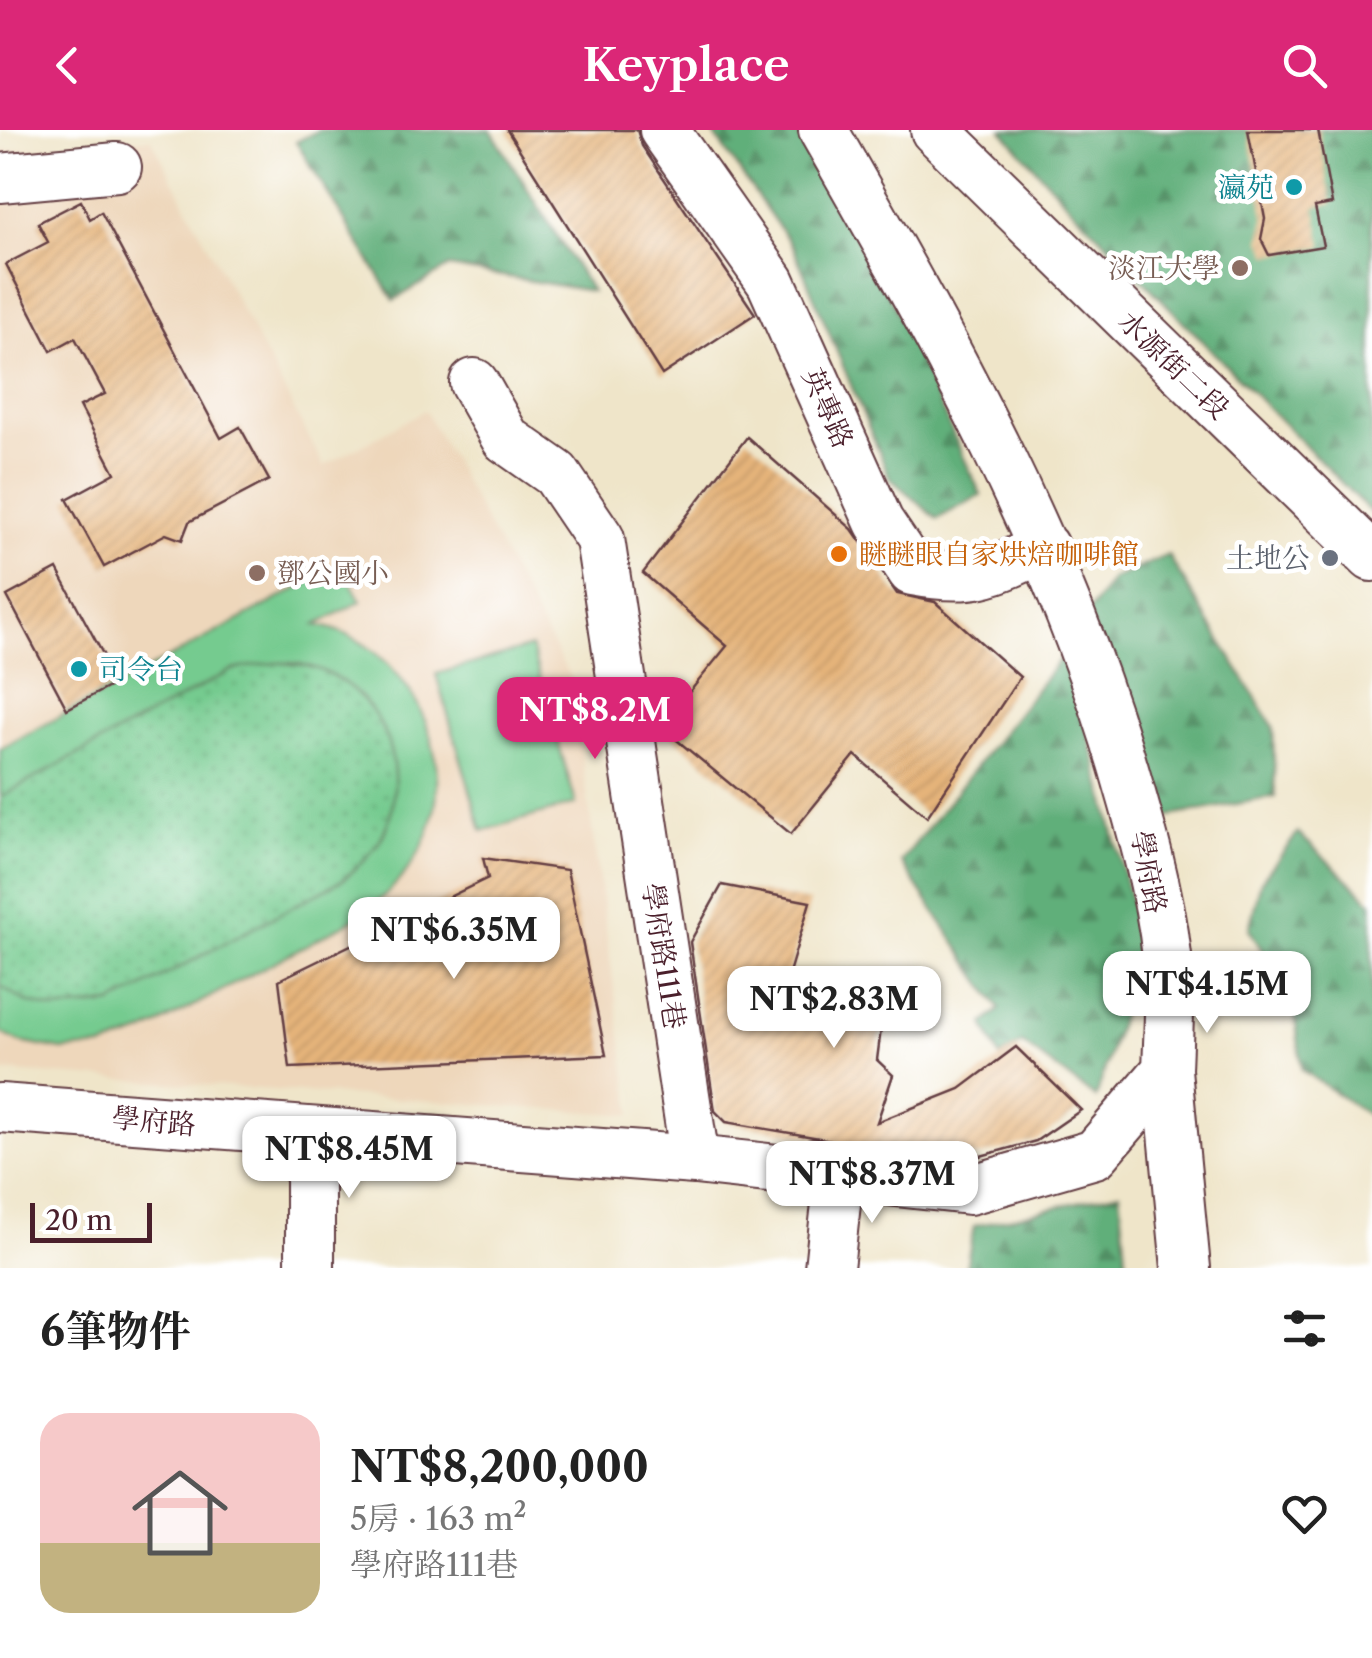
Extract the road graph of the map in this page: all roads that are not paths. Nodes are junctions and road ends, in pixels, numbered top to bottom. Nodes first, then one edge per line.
1 (664, 130) edge
2 (823, 130) edge
3 (935, 130) edge
4 (117, 168) dead end
5 (0, 178) edge
6 (474, 383) dead end
7 (1044, 547) junction
8 (1372, 557) edge
9 (1168, 1070) junction
10 (0, 1108) edge
11 (310, 1134) junction
12 (695, 1160) junction
13 (839, 1176) junction
14 (310, 1268) edge
15 (829, 1268) edge
16 (1186, 1268) edge

1 - 7 street, 英專路
2 - 7 street, 學府路
3 - 8 street, 水源街二段
4 - 5 street
6 - 12 street, 學府路111巷
7 - 9 street, 學府路
9 - 13 street, 學府路
9 - 16 street
10 - 11 street, 學府路
11 - 12 street, 學府路
11 - 14 street
12 - 13 street, 學府路
13 - 15 street

